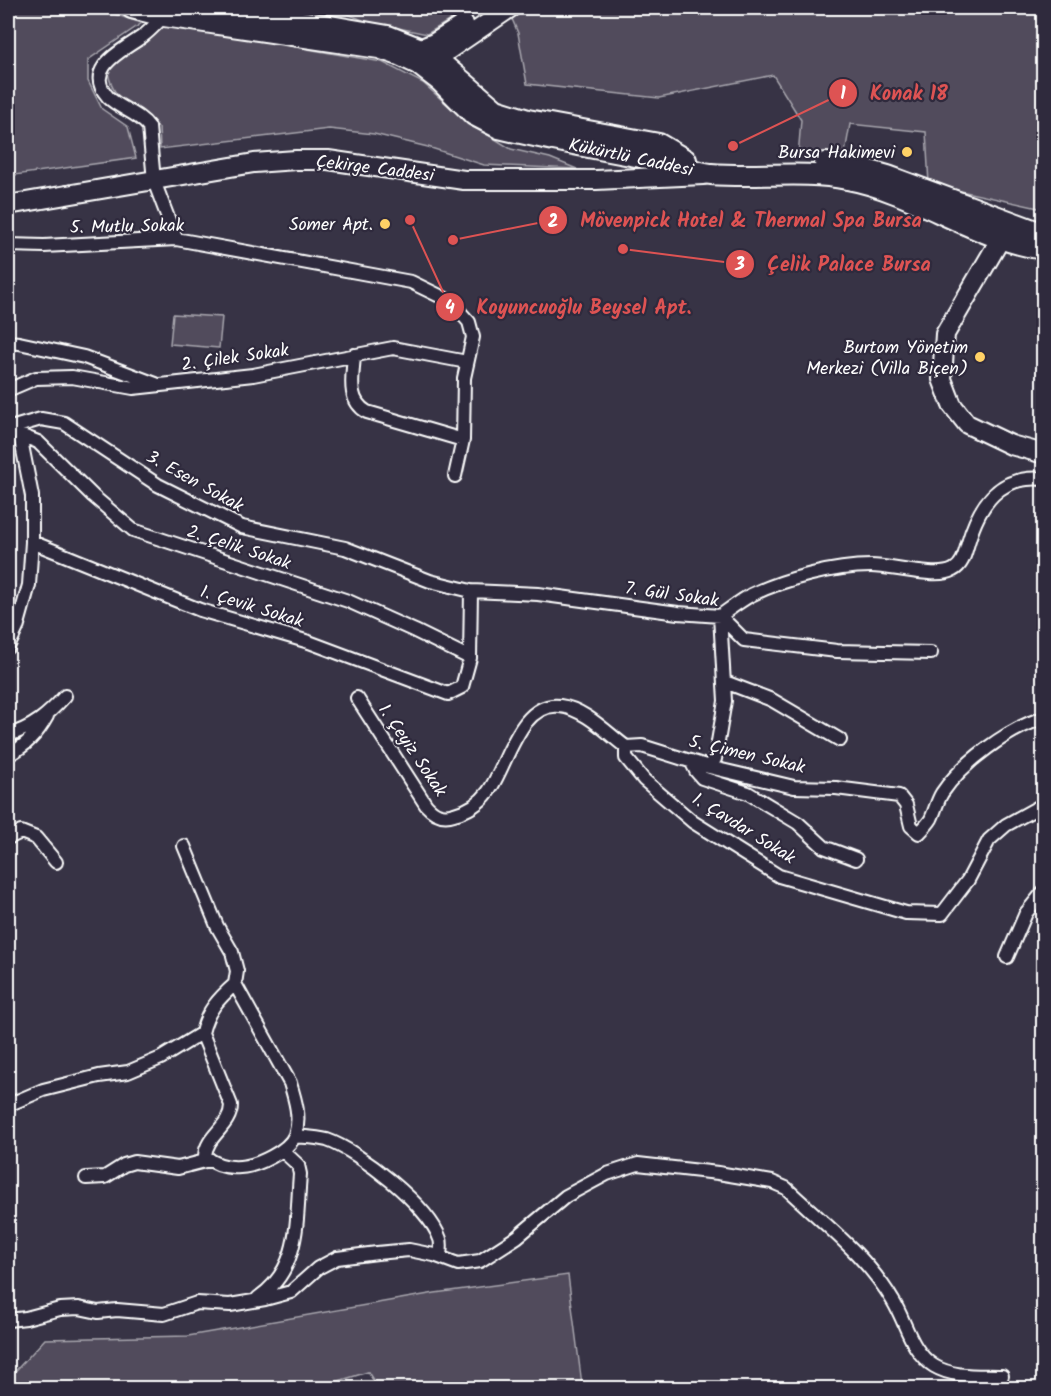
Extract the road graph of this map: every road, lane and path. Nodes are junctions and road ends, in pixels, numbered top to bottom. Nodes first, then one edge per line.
1 (132, 8) edge
2 (226, 8) edge
3 (488, 8) edge
4 (510, 8) edge
5 (164, 16) junction
6 (422, 49) junction
7 (399, 55) junction
8 (439, 61) junction
9 (440, 81) junction
10 (153, 173) junction
11 (709, 174) junction
12 (8, 205) edge
13 (1037, 232) edge
14 (1001, 238) junction
15 (176, 239) junction
16 (8, 245) edge
17 (1044, 249) edge
18 (8, 342) edge
19 (354, 356) junction
20 (467, 362) junction
21 (160, 385) junction
22 (8, 390) edge
23 (14, 429) edge
24 (463, 440) junction
25 (1044, 454) edge
26 (455, 476) dead end
27 (1044, 479) edge
28 (32, 542) junction
29 (471, 591) junction
30 (720, 616) junction
31 (8, 648) edge
32 (931, 653) dead end
33 (470, 658) junction
34 (725, 682) junction
35 (65, 696) dead end
36 (357, 698) dead end
37 (48, 715) junction
38 (1044, 718) edge
39 (8, 735) edge
40 (840, 740) dead end
41 (626, 747) junction
42 (8, 755) edge
43 (691, 761) junction
44 (709, 766) junction
45 (1044, 804) edge
46 (8, 838) edge
47 (184, 846) dead end
48 (856, 860) dead end
49 (56, 862) dead end
50 (1044, 891) edge
51 (1007, 957) dead end
52 (235, 984) junction
53 (202, 1033) junction
54 (8, 1105) edge
55 (295, 1136) junction
56 (283, 1151) junction
57 (209, 1160) junction
58 (86, 1178) dead end
59 (440, 1257) junction
60 (254, 1300) junction
61 (8, 1320) edge
62 (1002, 1376) dead end

1 - 5 main road, Kükürtlü Caddesi
2 - 6 main road, Kükürtlü Caddesi
3 - 6 main road
4 - 8 main road
5 - 7 main road, Kükürtlü Caddesi
5 - 10 street
6 - 7 main road
6 - 8 main road, Kükürtlü Caddesi
7 - 9 main road, Kükürtlü Caddesi
8 - 9 main road
8 - 11 main road, Kükürtlü Caddesi
9 - 11 main road, Kükürtlü Caddesi
10 - 11 main road, Çekirge Caddesi
10 - 12 main road, Çekirge Caddesi
10 - 15 street
11 - 13 main road, Çekirge Caddesi
11 - 14 main road, Çekirge Caddesi
13 - 14 main road
14 - 17 main road, Çekirge Caddesi
14 - 25 main road
15 - 16 street, 5. Mutlu Sokak
15 - 20 street, 5. Mutlu Sokak
18 - 21 street
19 - 20 street, 2. Çilek Sokak
19 - 21 street, 2. Çilek Sokak
19 - 24 street
20 - 24 street, 5. Mutlu Sokak
21 - 22 street, 2. Çilek Sokak
23 - 28 street
23 - 29 street, 3. Esen Sokak
23 - 33 street, 2. Çelik Sokak
24 - 26 street, 5. Mutlu Sokak
27 - 30 street
28 - 31 street
28 - 33 street, 1. Çevik Sokak
29 - 30 street, 7. Gül Sokak
29 - 33 street
30 - 32 street, 7. Gül Sokak
30 - 34 street
34 - 40 street
34 - 44 street
35 - 37 street
36 - 41 street, 1. Çeyiz Sokak
37 - 39 street
37 - 42 street
38 - 44 street, 5. Çimen Sokak
41 - 43 street, 5. Çimen Sokak
41 - 45 street, 1. Çavdar Sokak
43 - 44 street, 5. Çimen Sokak
43 - 48 street
46 - 49 street
47 - 52 street
50 - 51 street
52 - 53 street
52 - 55 street
53 - 54 street
53 - 57 street
55 - 56 street
55 - 59 street
56 - 57 street
56 - 60 street
57 - 58 street
59 - 60 street
59 - 62 street
60 - 61 street

